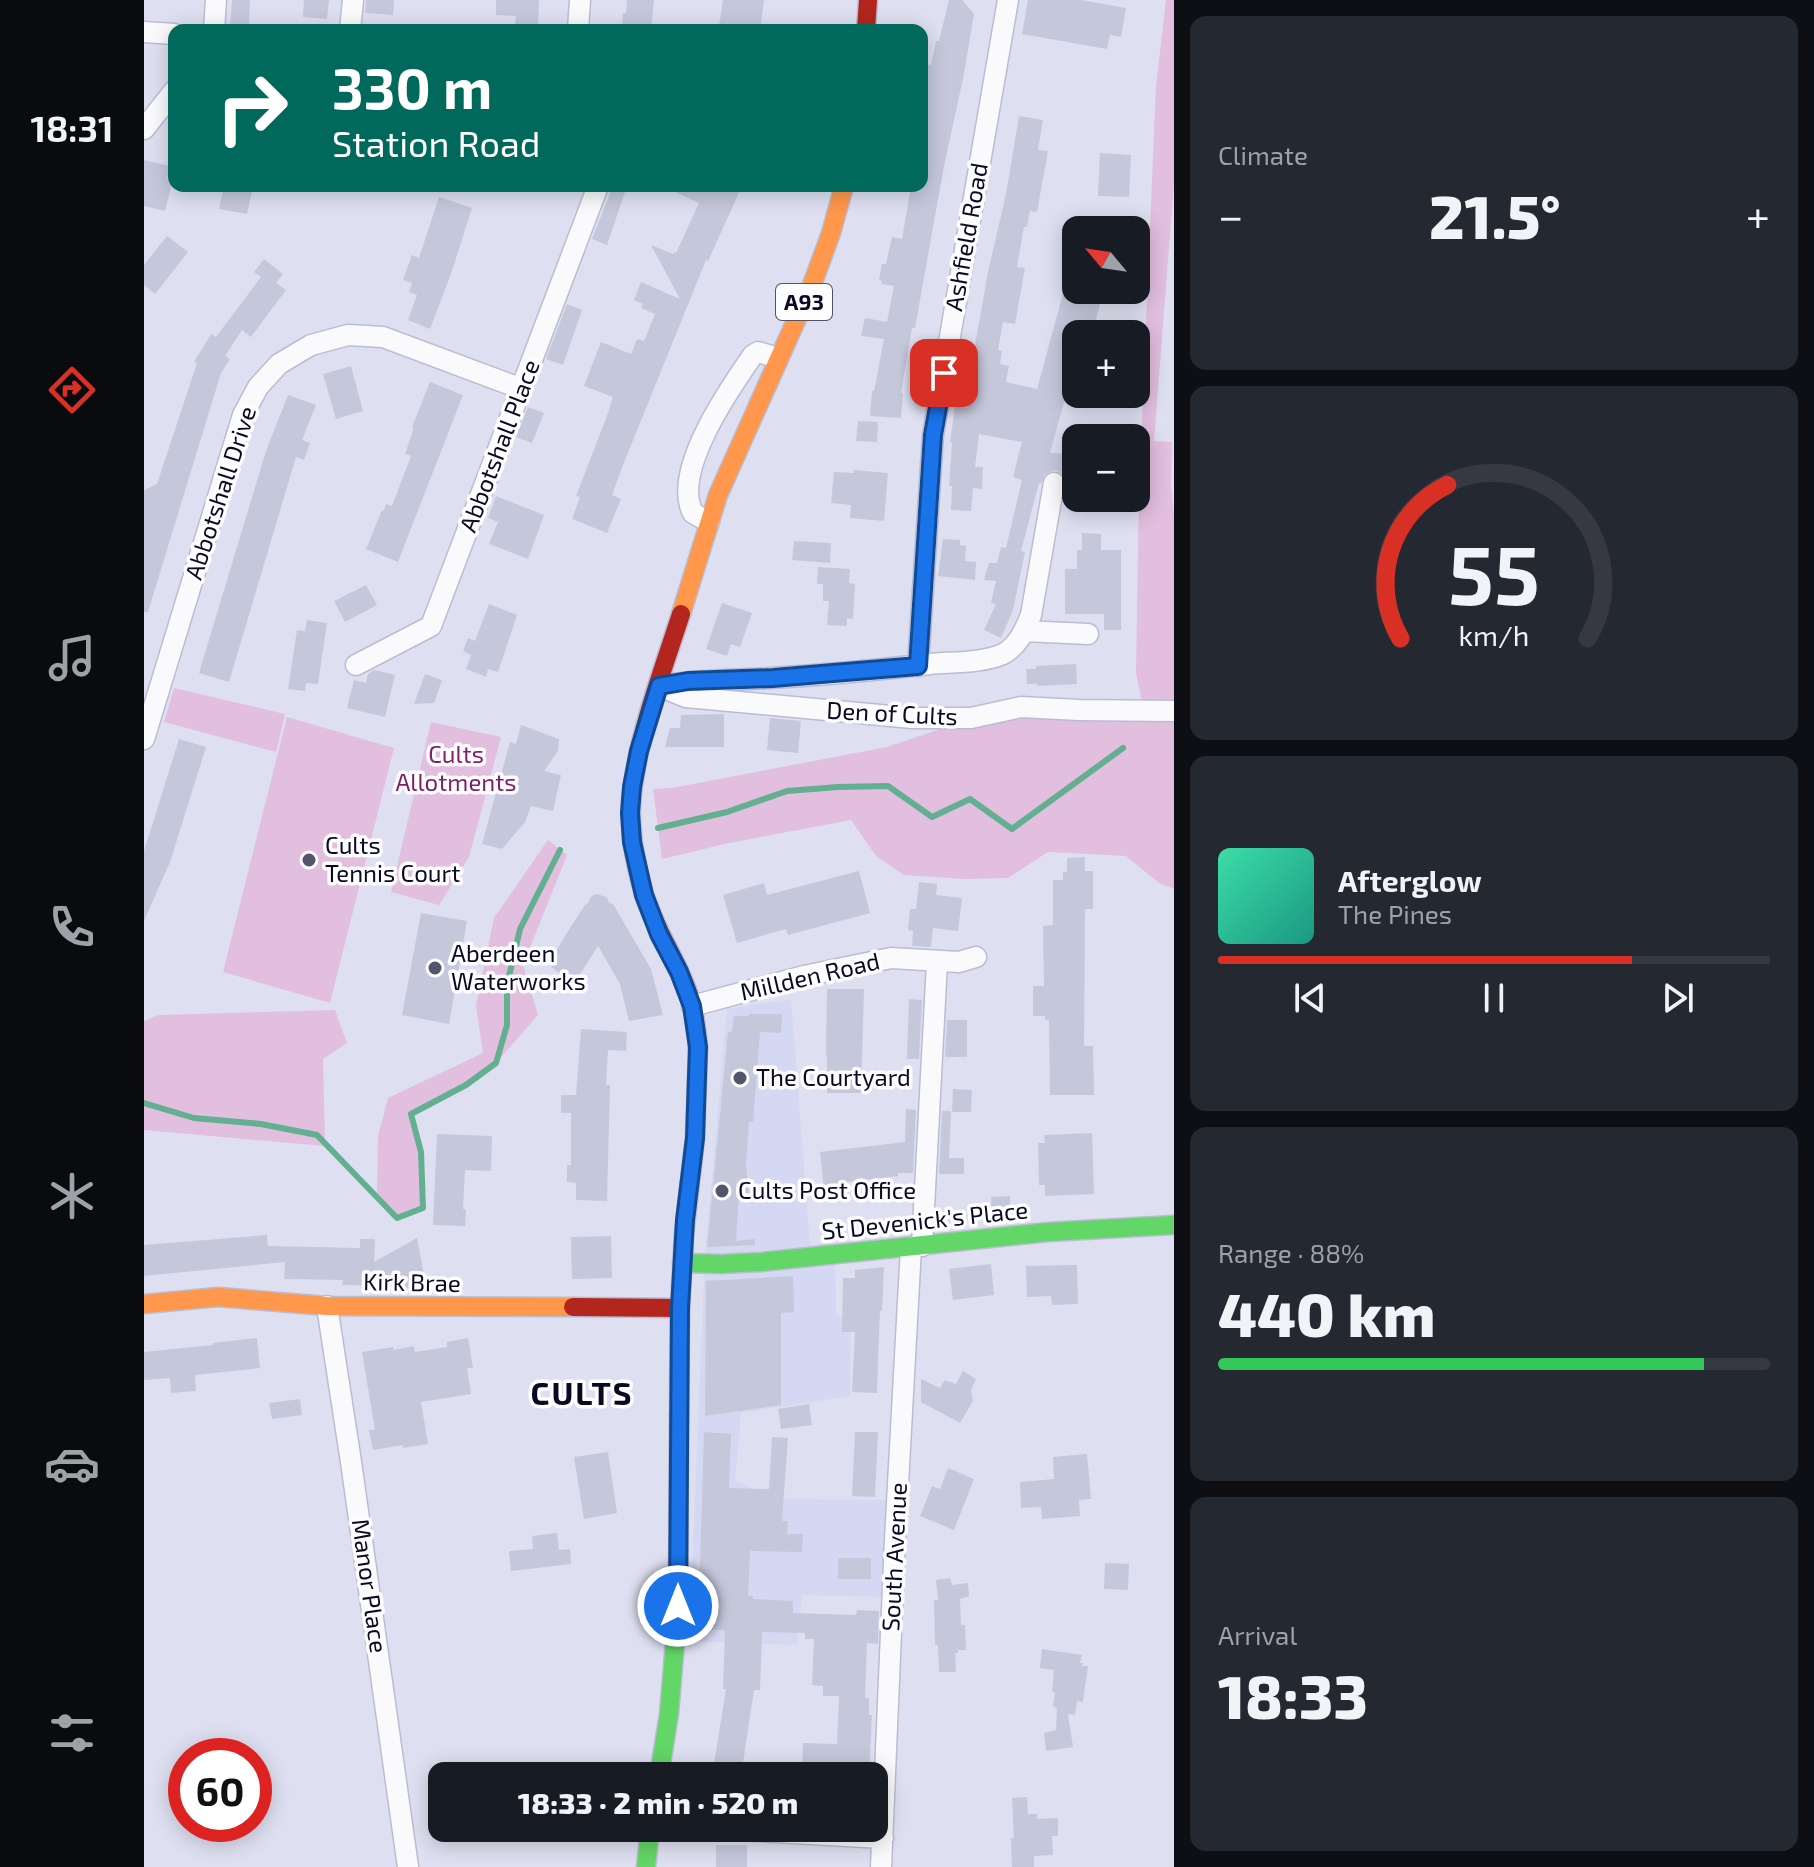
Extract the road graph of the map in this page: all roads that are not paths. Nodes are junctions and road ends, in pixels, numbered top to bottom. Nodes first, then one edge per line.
1 (216, 0) edge
2 (353, 0) edge
3 (580, 0) edge
4 (868, 0) edge
5 (1008, 0) edge
6 (214, 24) edge
7 (351, 24) edge
8 (578, 24) edge
9 (866, 24) edge
10 (144, 32) edge
11 (168, 34) edge
12 (168, 99) edge
13 (144, 129) edge
14 (596, 192) edge
15 (842, 192) edge
16 (778, 358) junction
17 (522, 389) junction
18 (1054, 483) dead end
19 (709, 522) junction
20 (1024, 631) junction
21 (1088, 634) dead end
22 (356, 665) dead end
23 (918, 666) junction
24 (659, 686) junction
25 (1174, 711) edge
26 (144, 739) edge
27 (976, 957) dead end
28 (937, 962) junction
29 (692, 1006) junction
30 (1174, 1225) edge
31 (916, 1247) junction
32 (682, 1263) junction
33 (144, 1304) edge
34 (327, 1306) junction
35 (680, 1308) junction
36 (661, 1762) edge
37 (886, 1762) edge
38 (649, 1842) edge
39 (883, 1842) edge
40 (408, 1867) edge
41 (646, 1867) edge
42 (881, 1867) edge

1 - 6 street
2 - 7 street
3 - 8 street
4 - 9 main road
5 - 23 street, Ashfield Road
10 - 11 street
12 - 13 street
14 - 17 street, Abbotshall Place
15 - 16 main road, A93
16 - 19 main road, A93
16 - 19 street
17 - 22 street, Abbotshall Place
17 - 26 street, Abbotshall Drive
18 - 20 street
19 - 24 main road, A93
20 - 21 street
20 - 23 street
23 - 24 street
24 - 25 street, Den of Cults
24 - 29 main road, A93
27 - 28 street, Millden Road
28 - 29 street, Millden Road
28 - 31 street, South Avenue
29 - 32 main road, A93
30 - 31 main road, St Devenick's Place
31 - 32 main road, St Devenick's Place
31 - 37 street, South Avenue
32 - 35 main road, A93
33 - 34 main road, Kirk Brae
34 - 35 main road, Kirk Brae
34 - 40 street, Manor Place
35 - 36 main road, A93
38 - 41 main road
39 - 42 street, South Avenue

